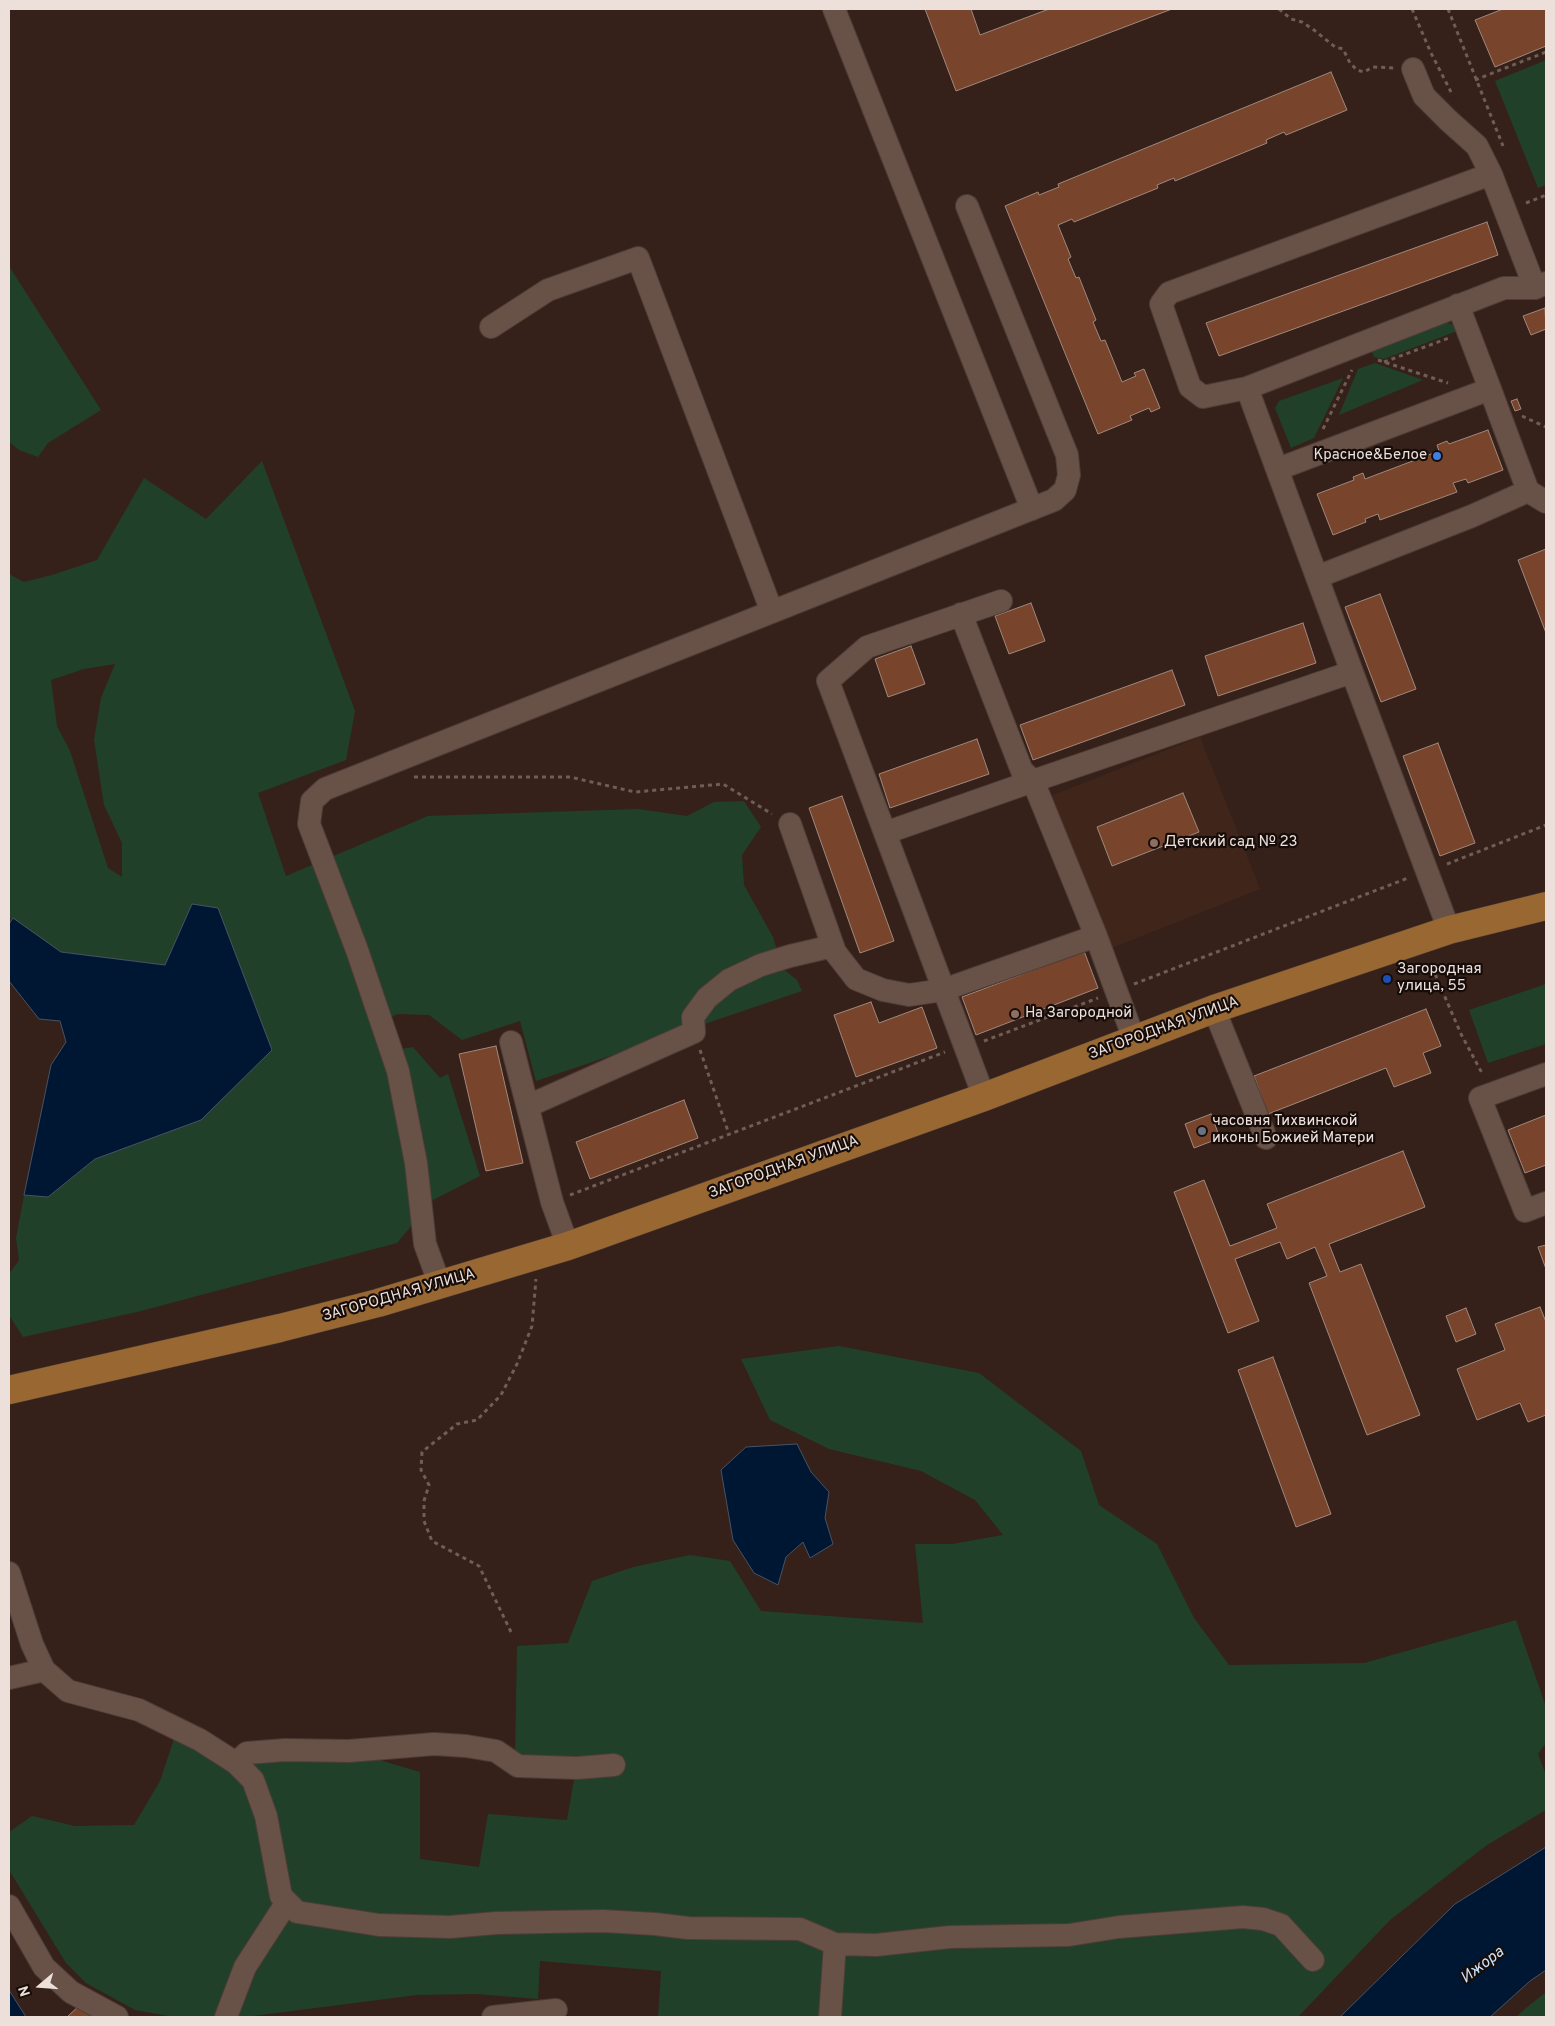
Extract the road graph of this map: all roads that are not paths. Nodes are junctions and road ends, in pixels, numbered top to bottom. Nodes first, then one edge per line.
1 (834, 9) edge
2 (1413, 69) road end
3 (1491, 174) junction
4 (967, 206) dead end
5 (1541, 286) edge
6 (1458, 305) junction
7 (491, 328) dead end
8 (1247, 388) junction
9 (1485, 391) junction
10 (1278, 469) junction
11 (1537, 496) edge
12 (1032, 509) junction
13 (1317, 577) junction
14 (1001, 601) dead end
15 (772, 612) junction
16 (962, 614) junction
17 (1352, 672) junction
18 (1034, 781) junction
19 (790, 824) road end
20 (885, 833) junction
21 (1546, 906) edge
22 (1449, 930) junction
23 (1096, 936) junction
24 (833, 946) junction
25 (943, 990) junction
26 (1214, 1009) junction
27 (1134, 1039) junction
28 (511, 1042) dead end
29 (1546, 1074) edge
30 (984, 1097) junction
31 (528, 1106) junction
32 (1266, 1138) dead end
33 (1546, 1203) edge
34 (568, 1246) junction
35 (440, 1286) junction
36 (9, 1390) edge
37 (9, 1573) edge
38 (15, 1611) edge
39 (44, 1670) junction
40 (9, 1678) edge
41 (236, 1763) junction
42 (614, 1765) dead end
43 (287, 1902) junction
44 (9, 1906) edge
45 (835, 1944) junction
46 (1314, 1960) dead end
47 (556, 2010) dead end
48 (117, 2017) edge
49 (226, 2017) edge
50 (493, 2017) edge
51 (830, 2017) edge

1 - 12 lane
2 - 3 lane
3 - 5 lane
3 - 8 lane
4 - 12 lane
5 - 6 lane
6 - 8 lane
6 - 9 lane
7 - 15 lane
8 - 10 lane
9 - 10 lane
9 - 11 lane
10 - 13 lane
11 - 13 lane
12 - 15 lane
13 - 17 lane
14 - 16 lane
15 - 35 lane
16 - 18 lane
16 - 20 lane
17 - 18 lane
17 - 22 lane
18 - 20 lane
18 - 23 lane
19 - 24 lane
20 - 25 lane
21 - 22 main road, ЗАГОРОДНАЯ УЛИЦА
22 - 26 main road, ЗАГОРОДНАЯ УЛИЦА
23 - 25 lane
23 - 27 lane
24 - 25 lane
24 - 31 lane
25 - 30 lane
26 - 27 main road, ЗАГОРОДНАЯ УЛИЦА
26 - 32 lane
27 - 30 main road, ЗАГОРОДНАЯ УЛИЦА
28 - 31 lane
29 - 33 lane
30 - 34 main road, ЗАГОРОДНАЯ УЛИЦА
31 - 34 lane
34 - 35 main road, ЗАГОРОДНАЯ УЛИЦА
35 - 36 main road, ЗАГОРОДНАЯ УЛИЦА
37 - 38 lane
38 - 39 lane
39 - 40 lane
39 - 41 lane
41 - 42 lane
41 - 43 lane
43 - 45 lane
43 - 49 lane
44 - 48 lane
45 - 46 lane
45 - 51 lane
47 - 50 lane

